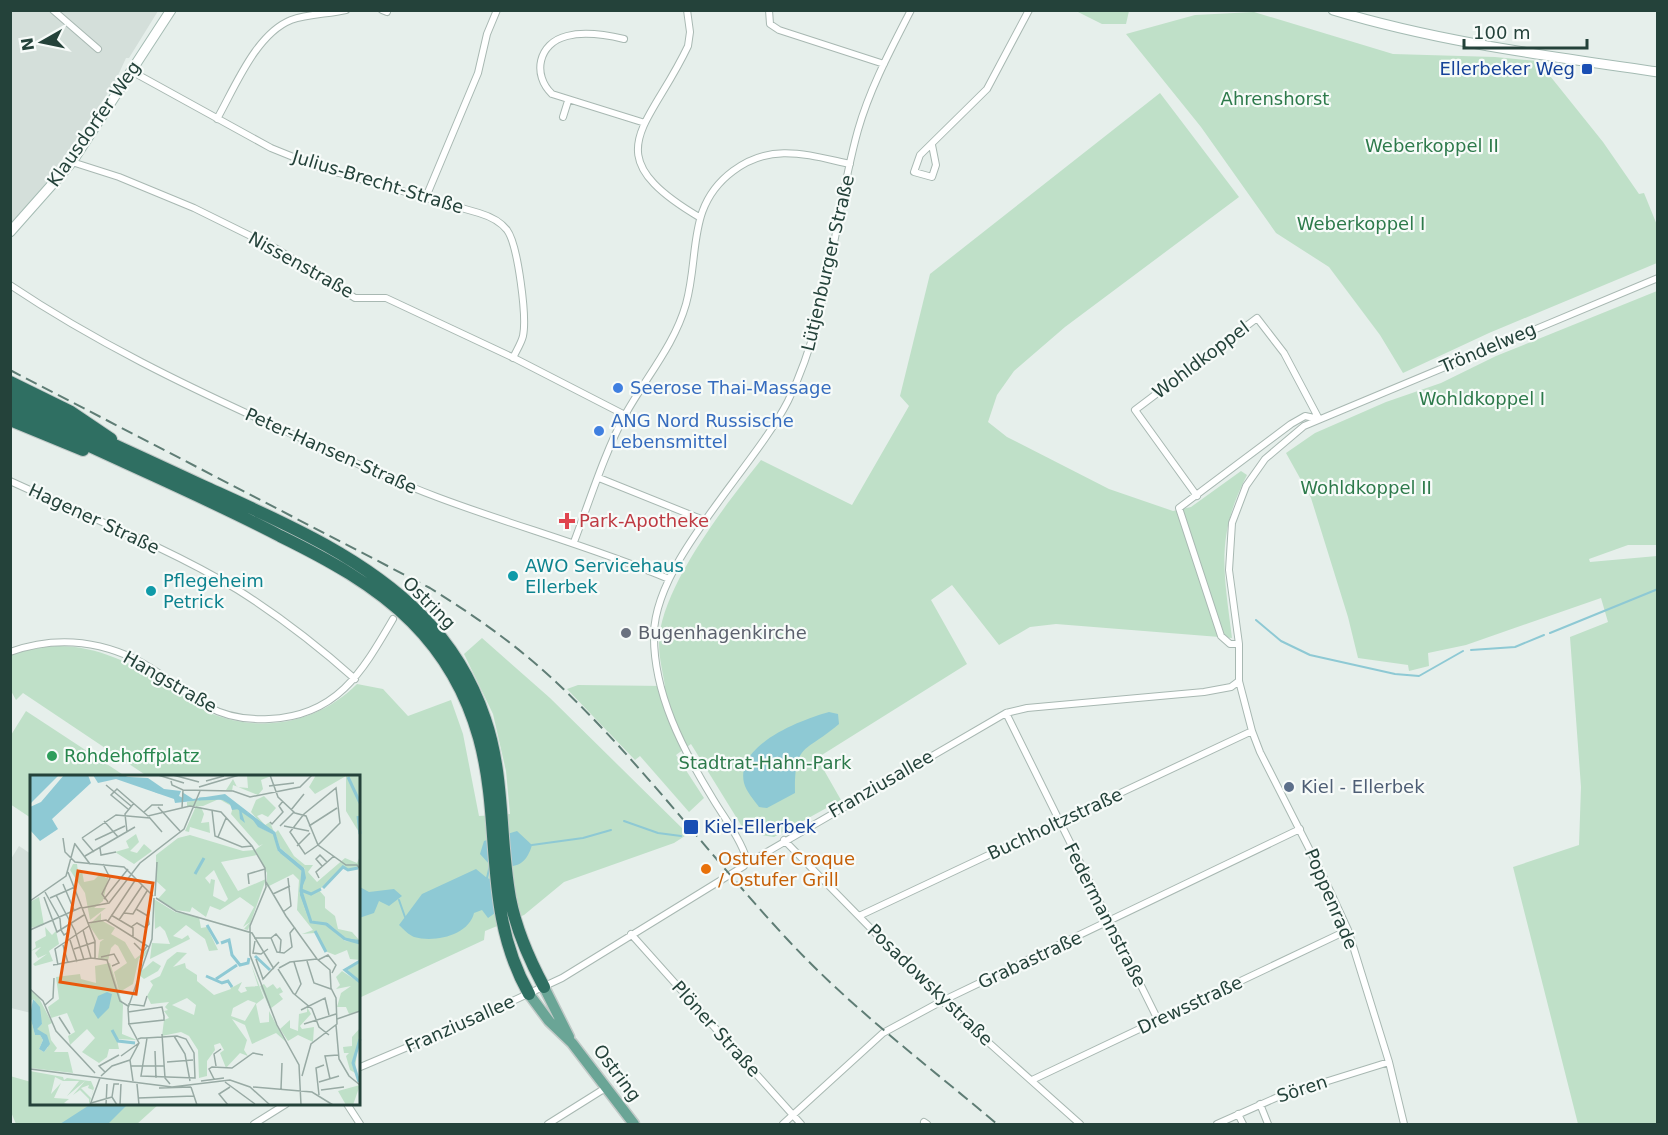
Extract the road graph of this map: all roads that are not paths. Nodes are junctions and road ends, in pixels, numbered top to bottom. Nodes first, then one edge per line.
1 (53, 10) edge
2 (171, 10) edge
3 (346, 10) edge
4 (497, 10) edge
5 (687, 10) edge
6 (769, 10) edge
7 (911, 10) edge
8 (1029, 10) edge
9 (1333, 10) edge
10 (624, 39) dead end
11 (98, 49) dead end
12 (884, 64) junction
13 (132, 72) junction
14 (1658, 72) edge
15 (568, 101) junction
16 (563, 117) dead end
17 (217, 118) junction
18 (645, 123) junction
19 (932, 145) junction
20 (72, 162) junction
21 (850, 164) junction
22 (426, 197) junction
23 (699, 217) junction
24 (10, 232) edge
25 (1658, 278) edge
26 (10, 285) edge
27 (513, 358) junction
28 (10, 382) edge
29 (10, 395) edge
30 (10, 408) edge
31 (625, 415) junction
32 (1319, 419) junction
33 (10, 420) edge
34 (120, 447) junction
35 (124, 462) junction
36 (599, 478) junction
37 (10, 481) edge
38 (1197, 496) junction
39 (706, 521) junction
40 (574, 542) junction
41 (669, 579) junction
42 (393, 618) dead end
43 (1239, 644) junction
44 (10, 652) edge
45 (355, 678) junction
46 (1239, 681) junction
47 (1006, 713) junction
48 (1252, 731) junction
49 (496, 812) junction
50 (1058, 822) junction
51 (1300, 829) junction
52 (784, 840) junction
53 (747, 860) junction
54 (859, 916) junction
55 (1110, 922) junction
56 (1348, 930) junction
57 (631, 934) junction
58 (544, 987) junction
59 (529, 994) junction
60 (942, 1001) junction
61 (1158, 1020) junction
62 (572, 1042) junction
63 (1389, 1062) junction
64 (360, 1067) edge
65 (1032, 1080) junction
66 (607, 1087) junction
67 (1260, 1104) junction
68 (284, 1105) edge
69 (347, 1105) edge
70 (1238, 1113) junction
71 (794, 1116) junction
72 (254, 1125) edge
73 (360, 1125) edge
74 (548, 1125) edge
75 (634, 1125) edge
76 (783, 1125) edge
77 (801, 1125) edge
78 (1080, 1125) edge
79 (1217, 1125) edge
80 (1243, 1125) edge
81 (1268, 1125) edge
82 (1404, 1125) edge

1 - 11 street
2 - 13 street, Klausdorfer Weg
3 - 17 street
4 - 22 street
5 - 18 street
6 - 12 street
7 - 12 street, Lütjenburger Straße
8 - 19 street
9 - 14 street
10 - 15 street
12 - 21 street, Lütjenburger Straße
13 - 17 street, Julius-Brecht-Straße
13 - 20 street, Klausdorfer Weg
15 - 16 street
15 - 18 street
17 - 22 street, Julius-Brecht-Straße
18 - 23 street
19 - 19 street
20 - 24 street, Klausdorfer Weg
20 - 27 street, Nissenstraße
21 - 23 street
21 - 39 street, Lütjenburger Straße
22 - 27 street, Julius-Brecht-Straße
23 - 31 street
25 - 32 street, Tröndelweg
26 - 40 street, Peter-Hansen-Straße
27 - 31 street, Nissenstraße
28 - 34 highway
29 - 34 highway, Ostring
30 - 35 highway, Ostring
31 - 36 street
32 - 38 street, Tröndelweg
32 - 38 street, Wohldkoppel
32 - 43 street, Tröndelweg
33 - 35 highway
34 - 49 highway, Ostring
35 - 49 highway, Ostring
36 - 39 street
36 - 40 street
37 - 45 street, Hagener Straße
38 - 43 street, Tröndelweg
39 - 41 street, Lütjenburger Straße
40 - 41 street, Peter-Hansen-Straße
41 - 53 street, Lütjenburger Straße
42 - 45 street, Hangstraße
43 - 46 street, Tröndelweg
44 - 45 street, Hangstraße
46 - 47 street, Franziusallee
46 - 48 street, Poppenrade
47 - 50 street, Federmannstraße
47 - 52 street, Franziusallee
48 - 50 street, Buchholtzstraße
48 - 51 street, Poppenrade
49 - 58 highway, Ostring
49 - 59 highway, Ostring
50 - 54 street, Buchholtzstraße
50 - 55 street, Federmannstraße
51 - 55 street, Grabastraße
51 - 56 street, Poppenrade
52 - 53 street, Franziusallee
52 - 54 street, Posadowskystraße
53 - 57 street, Franziusallee
54 - 60 street, Posadowskystraße
55 - 60 street, Grabastraße
55 - 61 street, Federmannstraße
56 - 61 street, Drewsstraße
56 - 63 street, Poppenrade
57 - 58 street, Franziusallee
57 - 71 street, Plöner Straße
58 - 59 street, Franziusallee
58 - 62 main road, Ostring
59 - 62 main road, Ostring
59 - 64 street, Franziusallee
60 - 65 street, Posadowskystraße
60 - 71 street, Grabastraße
61 - 65 street, Drewsstraße
62 - 66 main road, Ostring
63 - 67 street, Sören
63 - 82 street, Poppenrade
65 - 78 street, Posadowskystraße
66 - 74 street
66 - 75 main road, Ostring
67 - 70 street, Sören
67 - 81 street
68 - 72 street
69 - 73 street
70 - 79 street, Sören
70 - 80 street
71 - 76 street, Grabastraße
71 - 77 street, Plöner Straße

